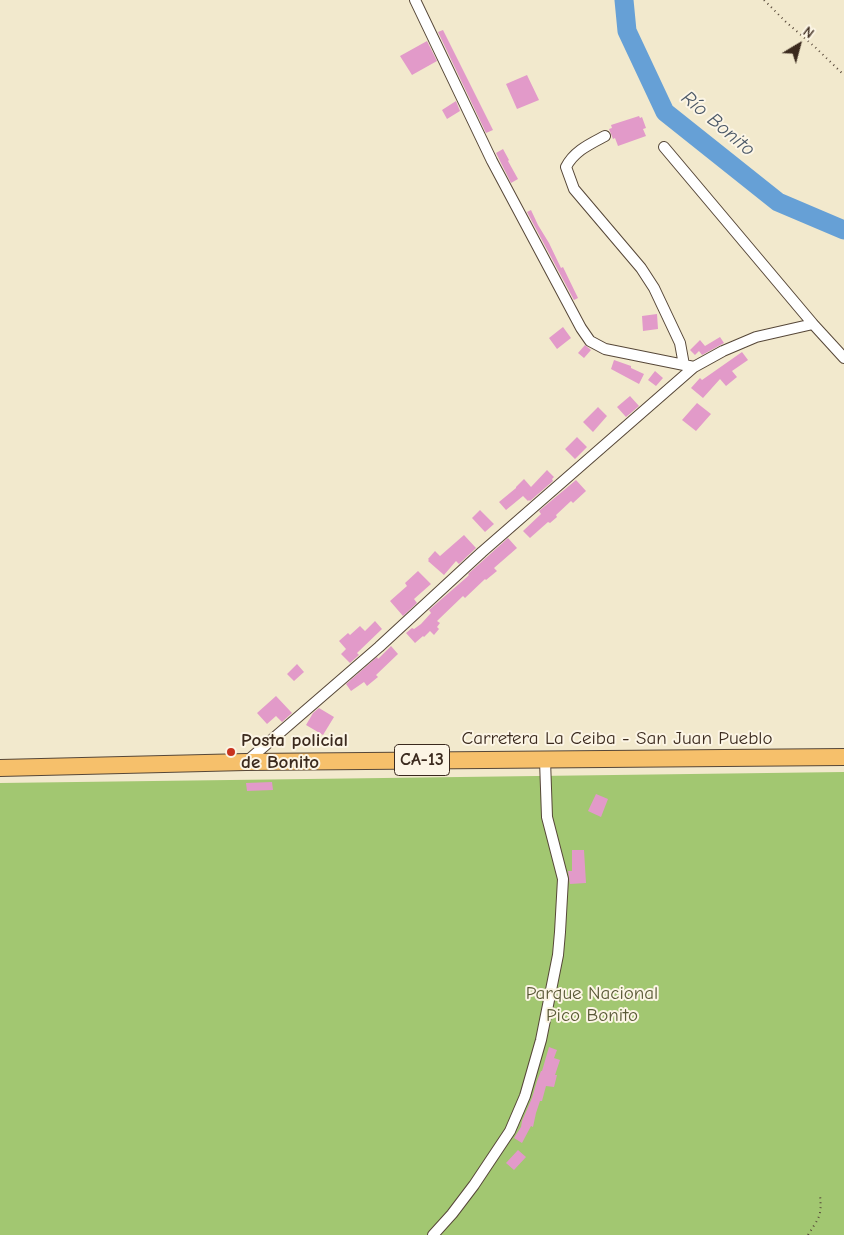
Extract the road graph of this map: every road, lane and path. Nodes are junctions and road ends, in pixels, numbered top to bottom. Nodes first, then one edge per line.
1 (415, 0) edge
2 (764, 0) edge
3 (844, 75) edge
4 (605, 136) dead end
5 (664, 147) dead end
6 (813, 324) junction
7 (844, 358) edge
8 (689, 366) junction
9 (844, 757) edge
10 (544, 760) junction
11 (246, 762) junction
12 (0, 768) edge
13 (820, 1195) dead end
14 (433, 1235) edge
15 (808, 1235) edge

1 - 8 street
2 - 3 path
4 - 8 street
5 - 6 street
6 - 7 street
6 - 8 street
8 - 11 street
9 - 10 main road, Carretera La Ceiba - San Juan Pueblo / CA-13
10 - 11 main road, Carretera La Ceiba - San Juan Pueblo / CA-13
10 - 14 street
11 - 12 main road, Carretera La Ceiba - San Juan Pueblo / CA-13
13 - 15 path

